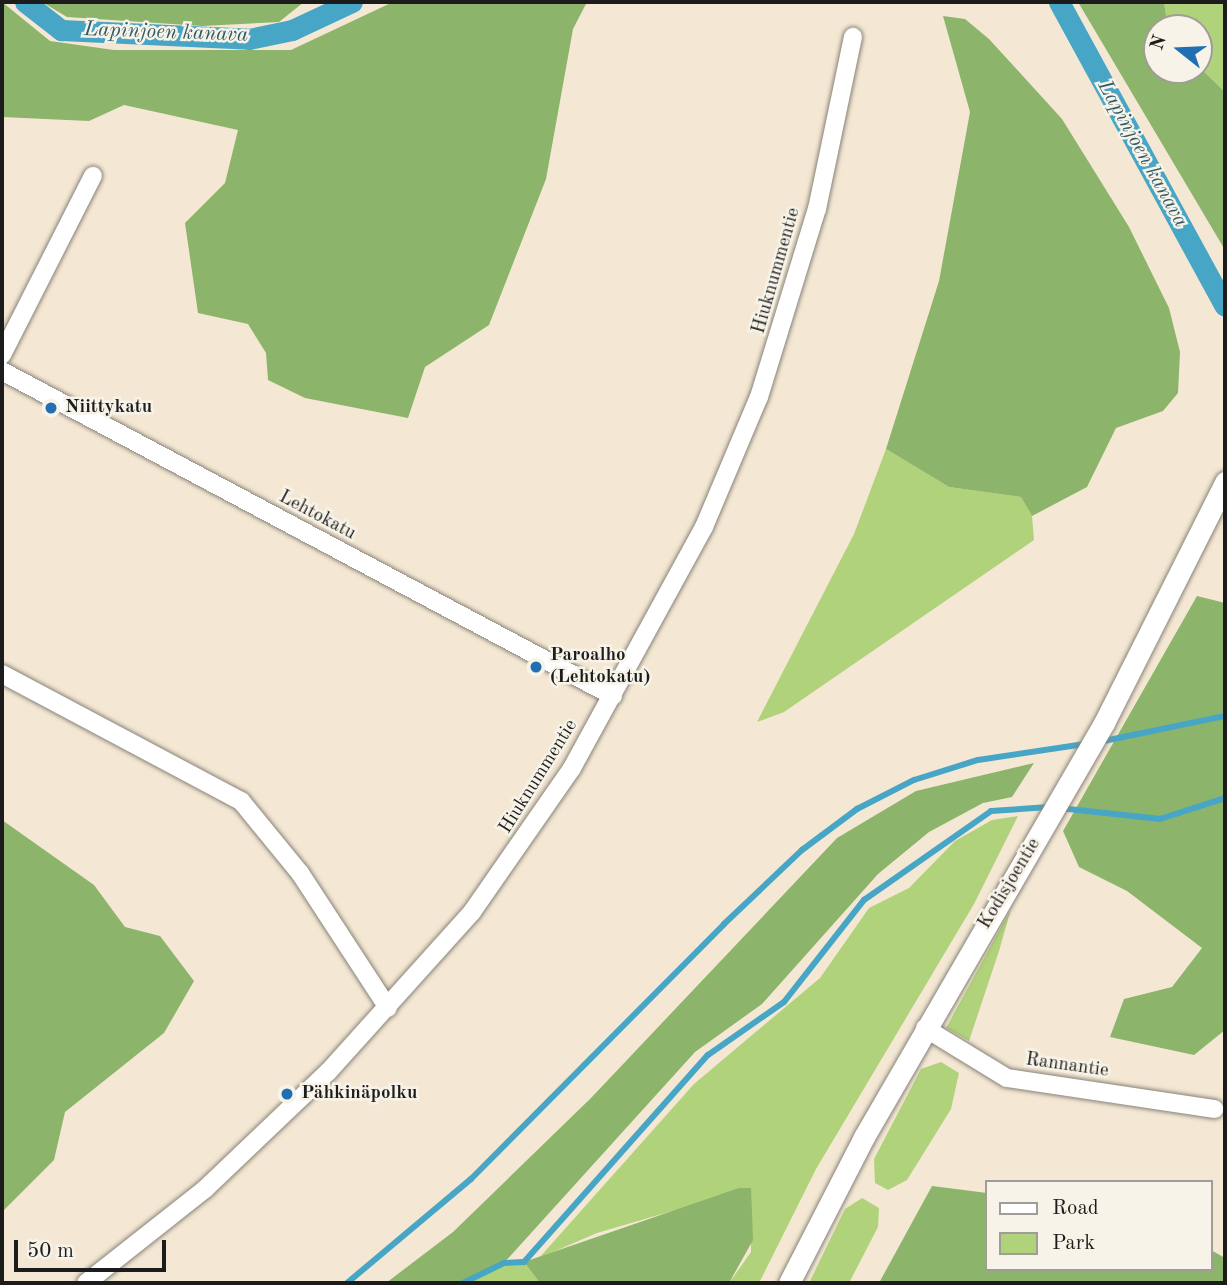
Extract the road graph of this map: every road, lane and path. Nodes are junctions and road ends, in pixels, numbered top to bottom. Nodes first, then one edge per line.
1 (853, 37) dead end
2 (93, 176) dead end
3 (2, 355) edge
4 (2, 371) edge
5 (1225, 482) edge
6 (2, 674) edge
7 (613, 696) junction
8 (388, 1008) junction
9 (925, 1028) junction
10 (1215, 1109) dead end
11 (86, 1283) edge
12 (789, 1283) edge

1 - 7 street, Hiuknummentie
2 - 3 street
4 - 7 street, Lehtokatu
5 - 9 street, Kodisjoentie
6 - 8 street
7 - 8 street, Hiuknummentie
8 - 11 street, Hiuknummentie
9 - 10 street, Rannantie
9 - 12 street, Kodisjoentie

